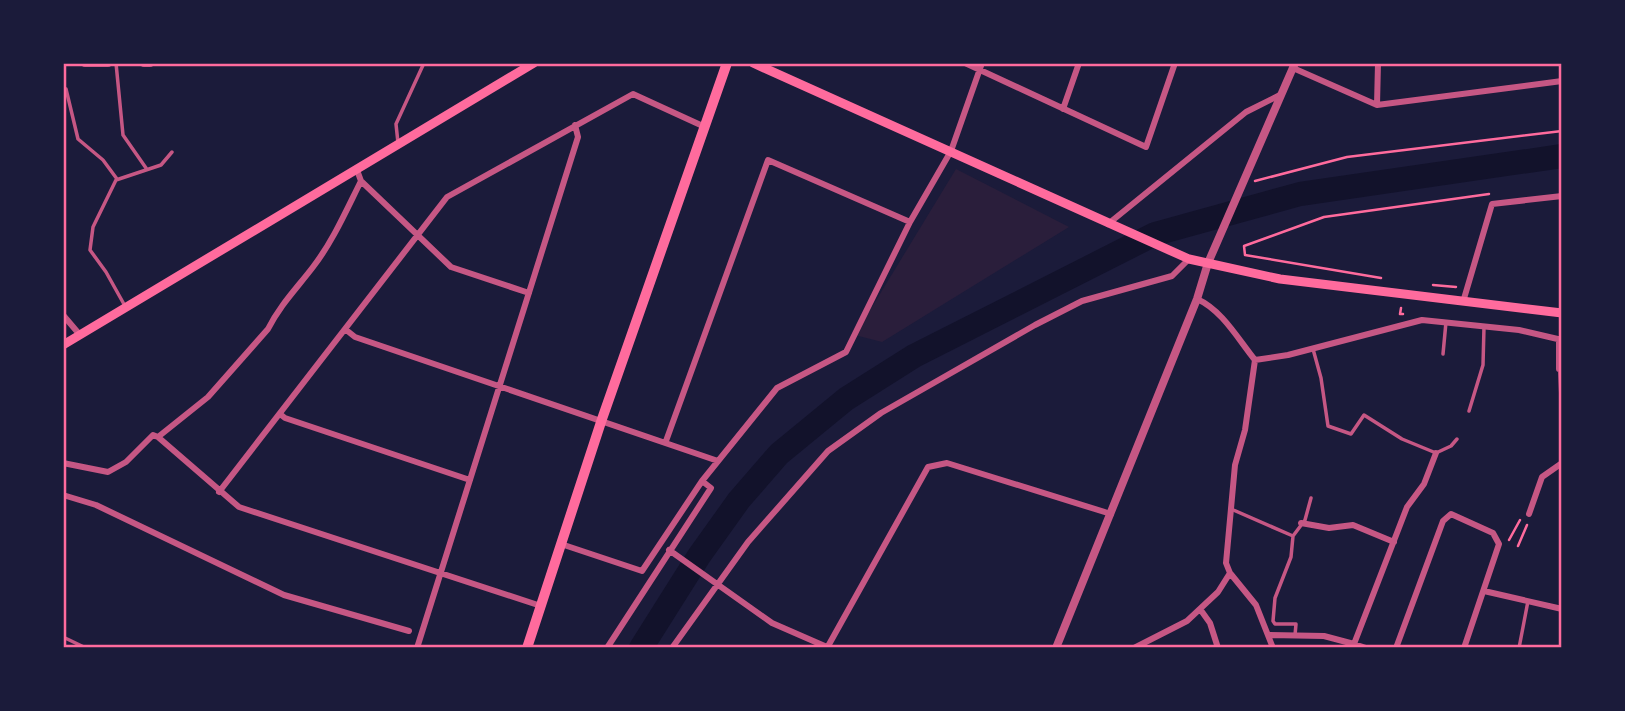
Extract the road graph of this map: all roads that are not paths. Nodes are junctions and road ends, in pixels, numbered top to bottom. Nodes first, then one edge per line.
1 (85, 63) edge
2 (91, 63) edge
3 (108, 63) edge
4 (116, 63) edge
5 (144, 63) edge
6 (150, 63) edge
7 (424, 63) edge
8 (534, 63) edge
9 (727, 63) edge
10 (753, 63) edge
11 (965, 63) edge
12 (1079, 63) edge
13 (1175, 63) edge
14 (1378, 63) edge
15 (981, 66) edge
16 (1294, 66) edge
17 (1562, 81) edge
18 (66, 89) dead end
19 (1280, 96) junction
20 (1377, 105) junction
21 (1063, 110) junction
22 (575, 125) junction
23 (705, 127) junction
24 (398, 145) junction
25 (951, 151) junction
26 (172, 152) dead end
27 (146, 169) junction
28 (357, 170) junction
29 (117, 179) junction
30 (361, 181) junction
31 (1562, 196) edge
32 (910, 222) junction
33 (1108, 224) junction
34 (417, 235) junction
35 (1189, 259) junction
36 (1208, 263) junction
37 (529, 293) junction
38 (1197, 299) junction
39 (1463, 302) junction
40 (125, 307) junction
41 (1562, 313) edge
42 (63, 314) edge
43 (1446, 322) junction
44 (1484, 326) junction
45 (345, 329) junction
46 (80, 335) junction
47 (1561, 340) edge
48 (63, 345) edge
49 (1312, 349) junction
50 (1443, 354) dead end
51 (1255, 360) junction
52 (1561, 369) edge
53 (500, 385) junction
54 (1562, 393) edge
55 (1469, 411) dead end
56 (280, 414) junction
57 (602, 419) junction
58 (158, 437) junction
59 (1457, 439) dead end
60 (666, 441) junction
61 (1436, 453) junction
62 (718, 461) junction
63 (63, 463) edge
64 (1562, 463) edge
65 (470, 480) junction
66 (702, 481) junction
67 (219, 492) junction
68 (63, 495) edge
69 (1311, 498) dead end
70 (1231, 509) junction
71 (1529, 513) road end
72 (1111, 514) junction
73 (1301, 523) junction
74 (1293, 536) junction
75 (1394, 542) junction
76 (561, 544) junction
77 (669, 550) junction
78 (1230, 573) junction
79 (440, 575) junction
80 (716, 586) junction
81 (1485, 591) junction
82 (1528, 601) junction
83 (541, 606) junction
84 (1200, 609) junction
85 (1562, 609) edge
86 (409, 631) dead end
87 (1268, 635) junction
88 (1295, 636) junction
89 (63, 637) edge
90 (1353, 646) edge
91 (86, 648) edge
92 (417, 648) edge
93 (527, 648) edge
94 (607, 648) edge
95 (672, 648) edge
96 (827, 648) edge
97 (1056, 648) edge
98 (1134, 648) edge
99 (1218, 648) edge
100 (1273, 648) edge
101 (1366, 648) edge
102 (1396, 648) edge
103 (1464, 648) edge
104 (1519, 648) edge

1 - 2 street
2 - 3 street
4 - 27 lane
5 - 6 street
7 - 24 lane
8 - 24 main road
9 - 23 main road
10 - 25 main road
11 - 15 street
12 - 21 street
13 - 21 street
14 - 20 street
15 - 21 street
15 - 25 street
16 - 19 street
16 - 20 street
17 - 20 street
18 - 29 lane
19 - 33 street
19 - 36 street
22 - 23 street
22 - 34 street
22 - 37 street
23 - 57 main road
24 - 28 main road
25 - 32 street
25 - 33 main road
26 - 27 lane
27 - 29 lane
28 - 30 street
28 - 40 main road
29 - 40 lane
30 - 34 street
30 - 58 street
31 - 39 street
32 - 60 street
32 - 62 street
33 - 35 main road
34 - 37 street
34 - 45 street
35 - 36 main road
35 - 80 street
36 - 38 street
36 - 39 main road
37 - 53 street
38 - 51 street
38 - 72 street
39 - 41 main road
40 - 46 main road
42 - 46 street
43 - 44 street
43 - 49 street
43 - 50 lane
44 - 47 street
44 - 55 lane
45 - 53 street
45 - 56 street
46 - 48 main road
47 - 52 street
49 - 51 street
49 - 61 lane
51 - 70 street
52 - 54 street
53 - 57 street
53 - 65 street
56 - 65 street
56 - 67 street
57 - 60 street
57 - 76 main road
58 - 63 street
58 - 67 street
59 - 61 lane
60 - 62 street
61 - 75 street
62 - 66 street
64 - 71 street
65 - 79 street
66 - 76 street
66 - 77 street
67 - 79 street
68 - 86 street
69 - 73 lane
70 - 74 lane
70 - 78 street
72 - 96 street
72 - 97 street
73 - 74 lane
73 - 75 street
74 - 88 lane
75 - 90 street
76 - 83 main road
77 - 80 street
77 - 94 street
78 - 84 street
78 - 87 street
79 - 83 street
79 - 92 street
80 - 95 street
80 - 96 street
81 - 82 street
81 - 102 street
81 - 103 street
82 - 85 street
82 - 104 lane
83 - 93 main road
84 - 98 street
84 - 99 street
87 - 88 street
87 - 100 street
88 - 90 street
89 - 91 lane
90 - 101 street

